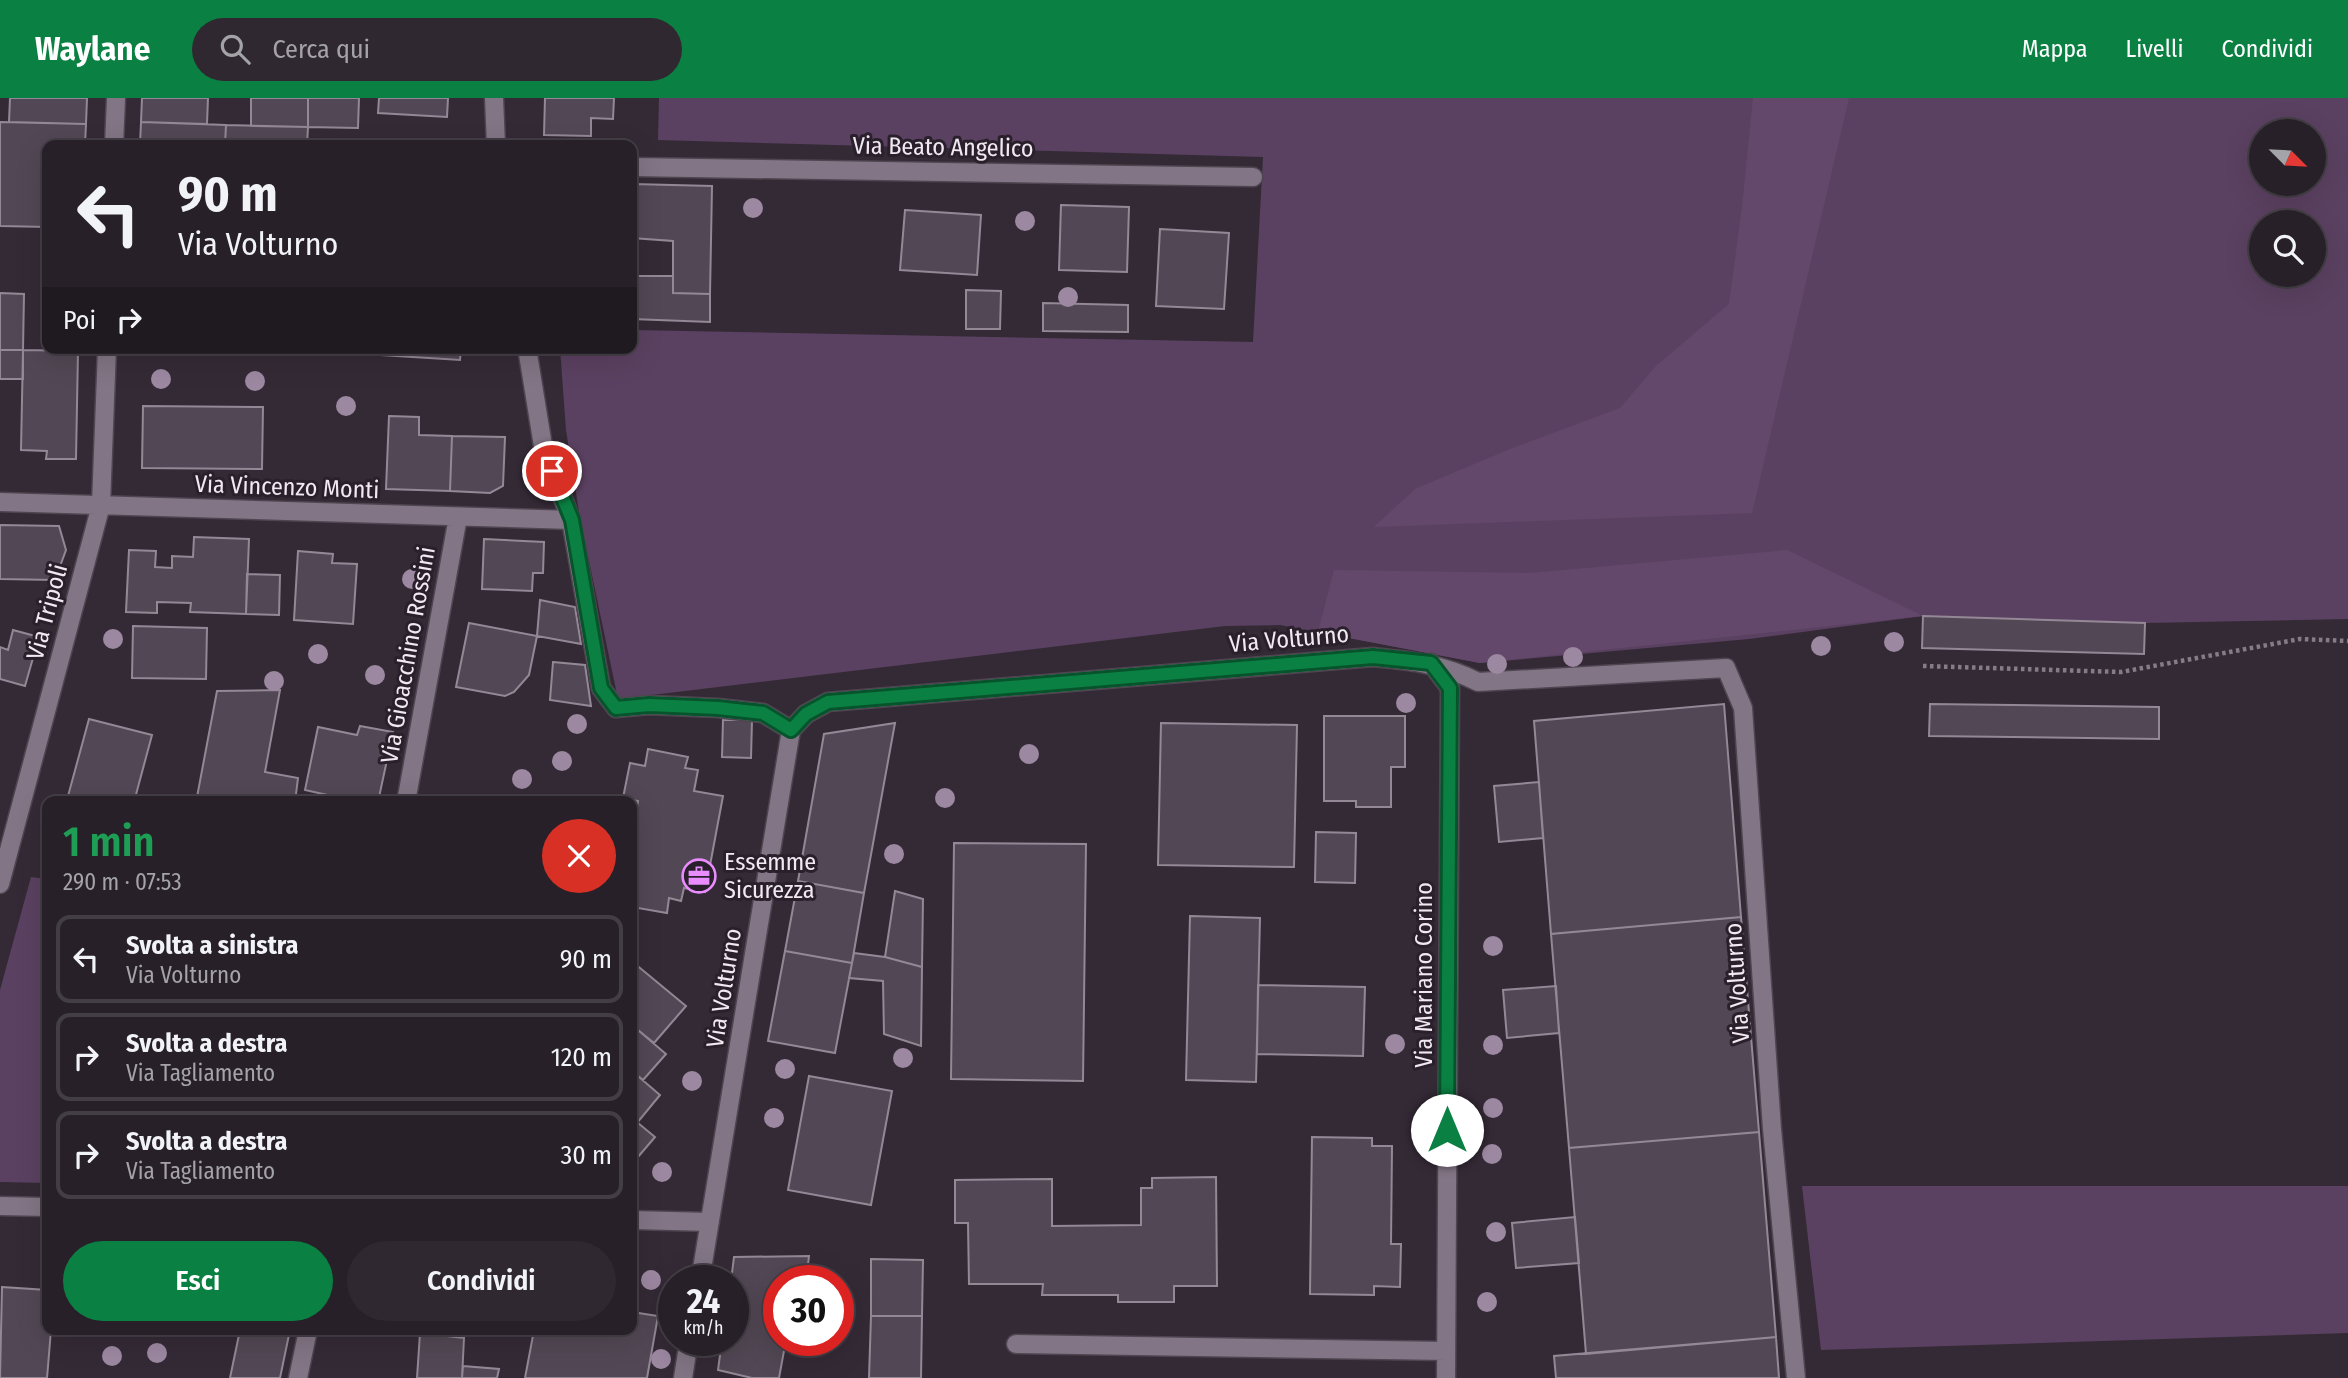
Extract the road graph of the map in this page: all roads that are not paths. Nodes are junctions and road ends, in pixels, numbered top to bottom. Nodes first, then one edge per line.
1 (116, 98) edge
2 (494, 98) edge
3 (114, 140) edge
4 (496, 140) edge
5 (637, 167) edge
6 (1254, 177) dead end
7 (107, 354) edge
8 (528, 354) edge
9 (0, 502) edge
10 (101, 505) junction
11 (458, 517) junction
12 (572, 520) junction
13 (1431, 663) junction
14 (791, 730) junction
15 (407, 796) edge
16 (0, 884) edge
17 (0, 1206) edge
18 (42, 1207) edge
19 (637, 1220) edge
20 (710, 1222) junction
21 (703, 1265) edge
22 (307, 1335) edge
23 (1016, 1344) dead end
24 (1446, 1351) junction
25 (687, 1356) edge
26 (298, 1378) edge
27 (683, 1378) edge
28 (1446, 1378) edge
29 (1796, 1378) edge

1 - 3 street
2 - 4 street
5 - 6 street, Via Beato Angelico
7 - 10 street, Via Tripoli
8 - 12 street
9 - 10 street, Via Vincenzo Monti
10 - 11 street, Via Vincenzo Monti
10 - 16 street, Via Tripoli
11 - 12 street, Via Vincenzo Monti
11 - 15 street, Via Gioacchino Rossini
12 - 14 street
13 - 14 street, Via Volturno
13 - 24 street, Via Mariano Corino
13 - 29 street, Via Volturno
14 - 20 street, Via Volturno
17 - 18 street
19 - 20 street
20 - 21 street, Via Volturno
22 - 26 street
23 - 24 street
24 - 28 street, Via Mariano Corino
25 - 27 street

